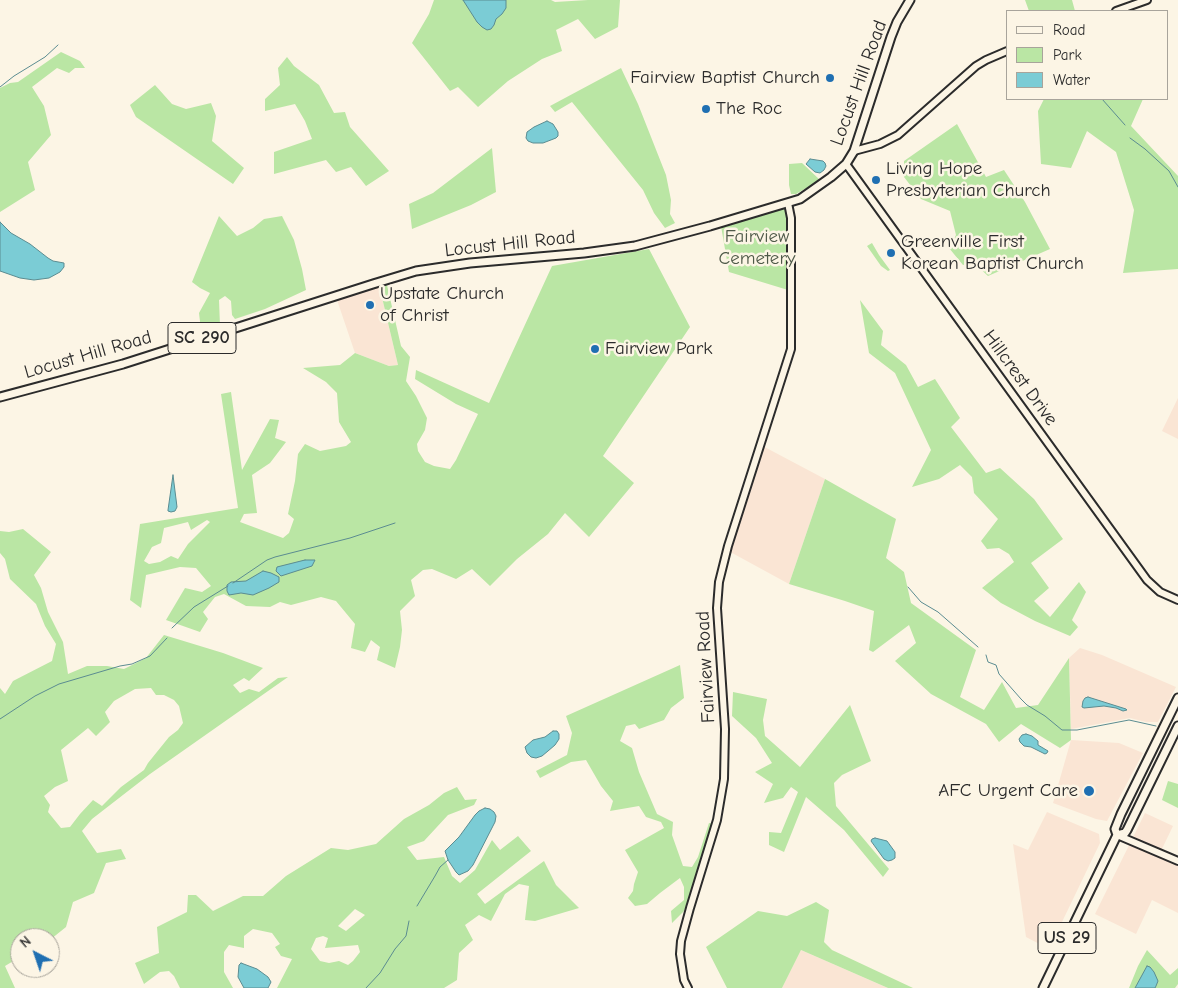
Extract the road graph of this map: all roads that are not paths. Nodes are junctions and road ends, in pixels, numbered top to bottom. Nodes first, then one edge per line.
1 (910, 0) edge
2 (1147, 0) edge
3 (1119, 10) edge
4 (1006, 51) edge
5 (854, 151) junction
6 (846, 164) junction
7 (788, 202) junction
8 (0, 397) edge
9 (1178, 600) edge
10 (1178, 698) edge
11 (1178, 726) edge
12 (1117, 835) junction
13 (1178, 861) edge
14 (688, 988) edge
15 (1043, 988) edge

1 - 5 main road, Locust Hill Road / SC 290
2 - 3 street
4 - 5 street
5 - 6 main road, Locust Hill Road / SC 290
6 - 7 main road, Locust Hill Road / SC 290
6 - 9 street, Hillcrest Drive
7 - 8 main road, Locust Hill Road / SC 290
7 - 14 street, Fairview Road
10 - 12 main road, US 29
11 - 12 main road, US 29
12 - 13 street
12 - 15 main road, US 29

